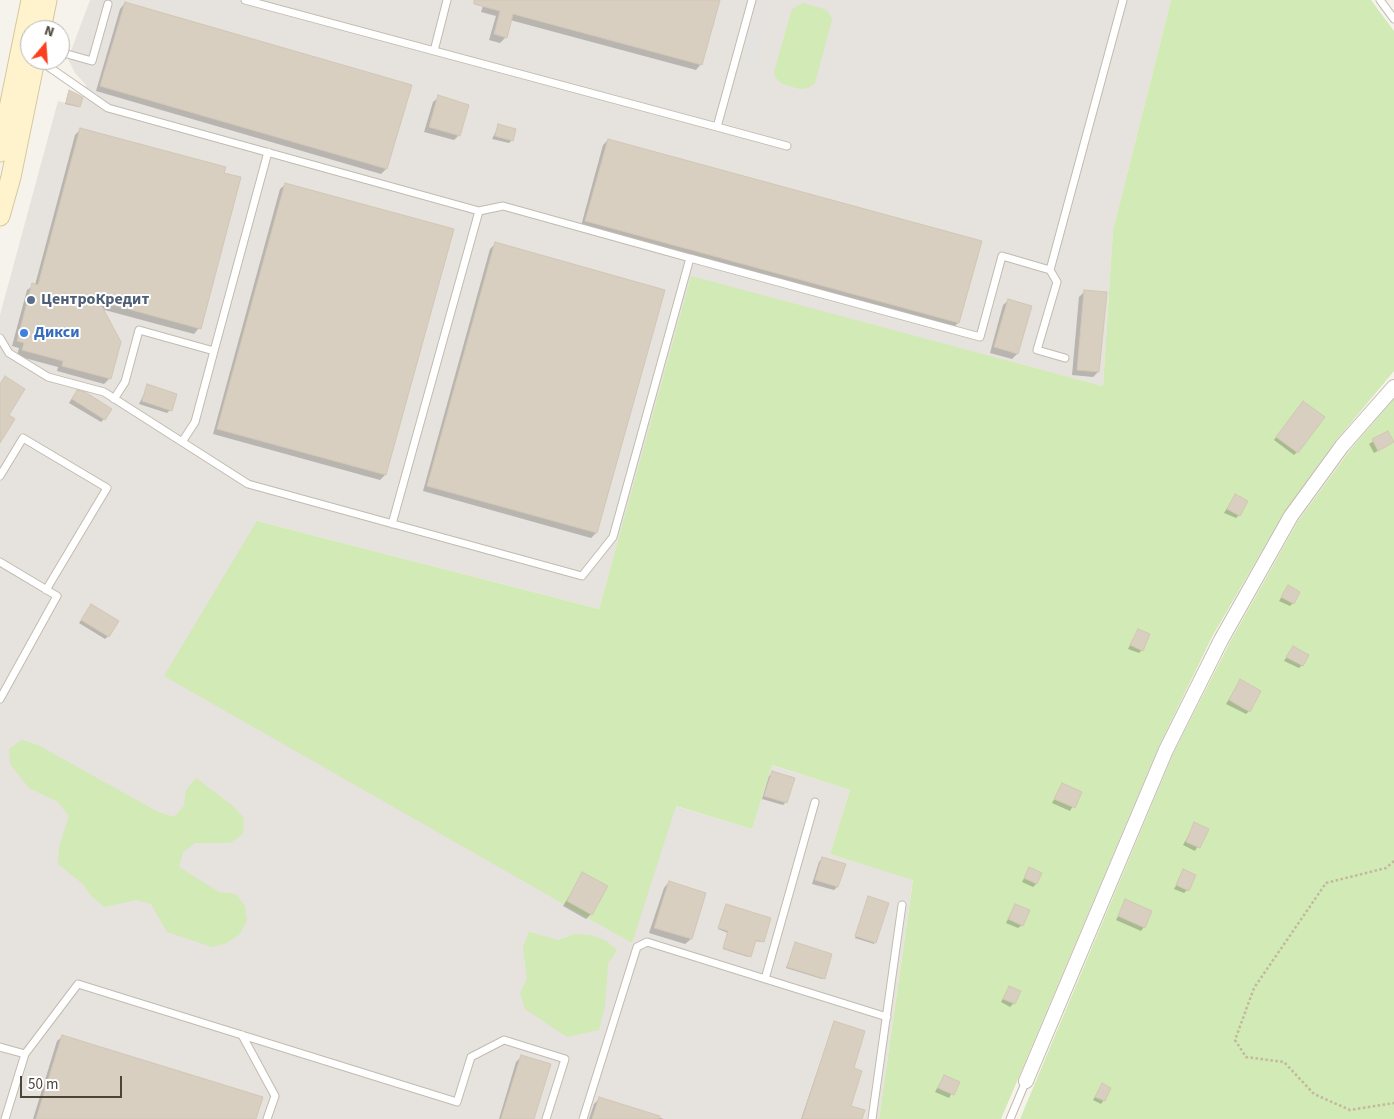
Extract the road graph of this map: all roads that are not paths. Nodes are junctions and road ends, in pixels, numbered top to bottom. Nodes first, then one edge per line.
1 (31, 0) edge
2 (47, 0) edge
3 (245, 0) edge
4 (448, 0) edge
5 (752, 0) edge
6 (1123, 0) edge
7 (1380, 0) edge
8 (108, 4) dead end
9 (1394, 19) edge
10 (33, 20) edge
11 (43, 20) edge
12 (434, 51) junction
13 (70, 55) edge
14 (34, 70) edge
15 (35, 70) edge
16 (49, 70) edge
17 (717, 127) junction
18 (788, 146) dead end
19 (0, 152) edge
20 (268, 152) junction
21 (479, 211) junction
22 (0, 216) edge
23 (690, 258) junction
24 (1050, 270) junction
25 (0, 338) edge
26 (214, 351) junction
27 (1065, 358) dead end
28 (1394, 387) edge
29 (114, 399) junction
30 (182, 442) junction
31 (0, 476) edge
32 (392, 524) junction
33 (0, 562) edge
34 (46, 590) junction
35 (0, 699) edge
36 (815, 802) dead end
37 (902, 905) dead end
38 (765, 979) junction
39 (887, 1017) junction
40 (242, 1035) junction
41 (0, 1046) edge
42 (25, 1054) junction
43 (1024, 1084) joint
44 (5, 1119) edge
45 (268, 1119) edge
46 (546, 1119) edge
47 (583, 1119) edge
48 (872, 1119) edge
49 (1010, 1119) edge

1 - 10 main road
2 - 11 main road
3 - 12 lane
4 - 12 lane
5 - 17 lane
6 - 24 lane
7 - 9 lane
8 - 13 lane
12 - 17 lane
14 - 19 main road
15 - 22 main road
16 - 20 lane
17 - 18 lane
20 - 21 lane
20 - 26 lane
21 - 23 lane
21 - 32 lane
23 - 24 lane
23 - 32 lane
24 - 27 lane
25 - 29 lane
26 - 29 lane
26 - 30 lane
28 - 43 street
29 - 30 lane
30 - 32 lane
31 - 34 lane
33 - 34 lane
34 - 35 lane
36 - 38 lane
37 - 39 lane
38 - 39 lane
38 - 47 lane
39 - 48 lane
40 - 42 lane
40 - 45 lane
40 - 46 lane
41 - 42 lane
42 - 44 lane
43 - 49 lane

